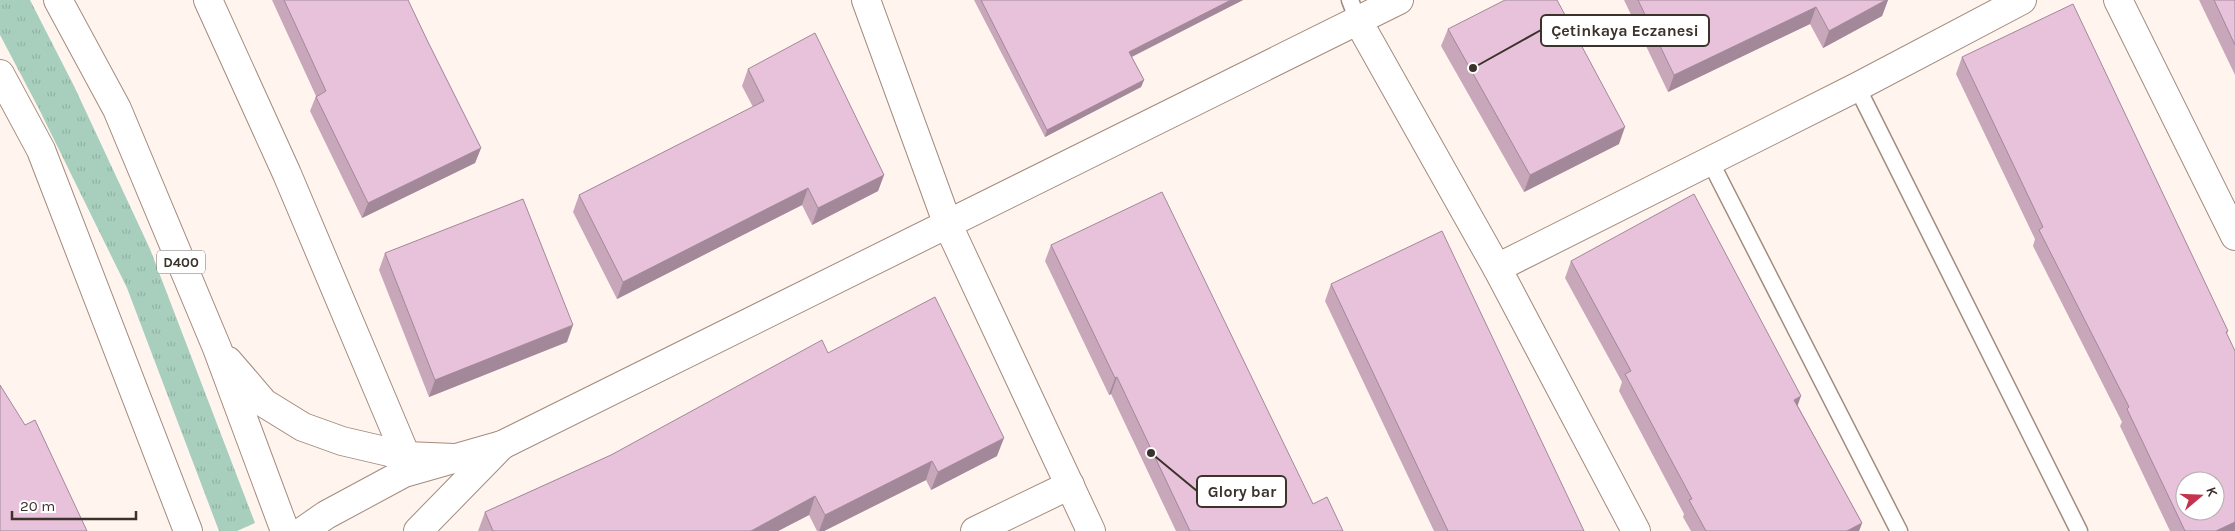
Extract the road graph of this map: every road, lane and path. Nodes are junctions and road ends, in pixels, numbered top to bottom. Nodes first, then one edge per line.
1 (58, 0) edge
2 (208, 0) edge
3 (866, 0) edge
4 (1399, 0) edge
5 (2022, 0) edge
6 (2118, 0) edge
7 (1354, 10) edge
8 (0, 74) edge
9 (1857, 87) junction
10 (1710, 161) junction
11 (948, 225) junction
12 (2235, 236) edge
13 (1497, 268) junction
14 (217, 348) junction
15 (502, 445) junction
16 (406, 456) junction
17 (454, 458) junction
18 (1070, 485) junction
19 (422, 530) edge
20 (188, 531) edge
21 (285, 531) edge
22 (303, 531) edge
23 (974, 531) edge
24 (1091, 531) edge
25 (1636, 531) edge
26 (1899, 531) edge
27 (2078, 531) edge

1 - 14 main road, D400
2 - 16 main road
3 - 11 main road
4 - 7 main road
5 - 9 main road
6 - 12 main road
7 - 11 main road
7 - 13 main road
8 - 20 main road
9 - 10 main road
9 - 27 lane
10 - 13 main road
10 - 26 lane
11 - 15 main road
11 - 18 main road
13 - 25 main road
14 - 16 main road
14 - 21 main road, D400
15 - 17 main road
15 - 19 main road
16 - 17 main road
17 - 22 main road
18 - 23 main road
18 - 24 main road

